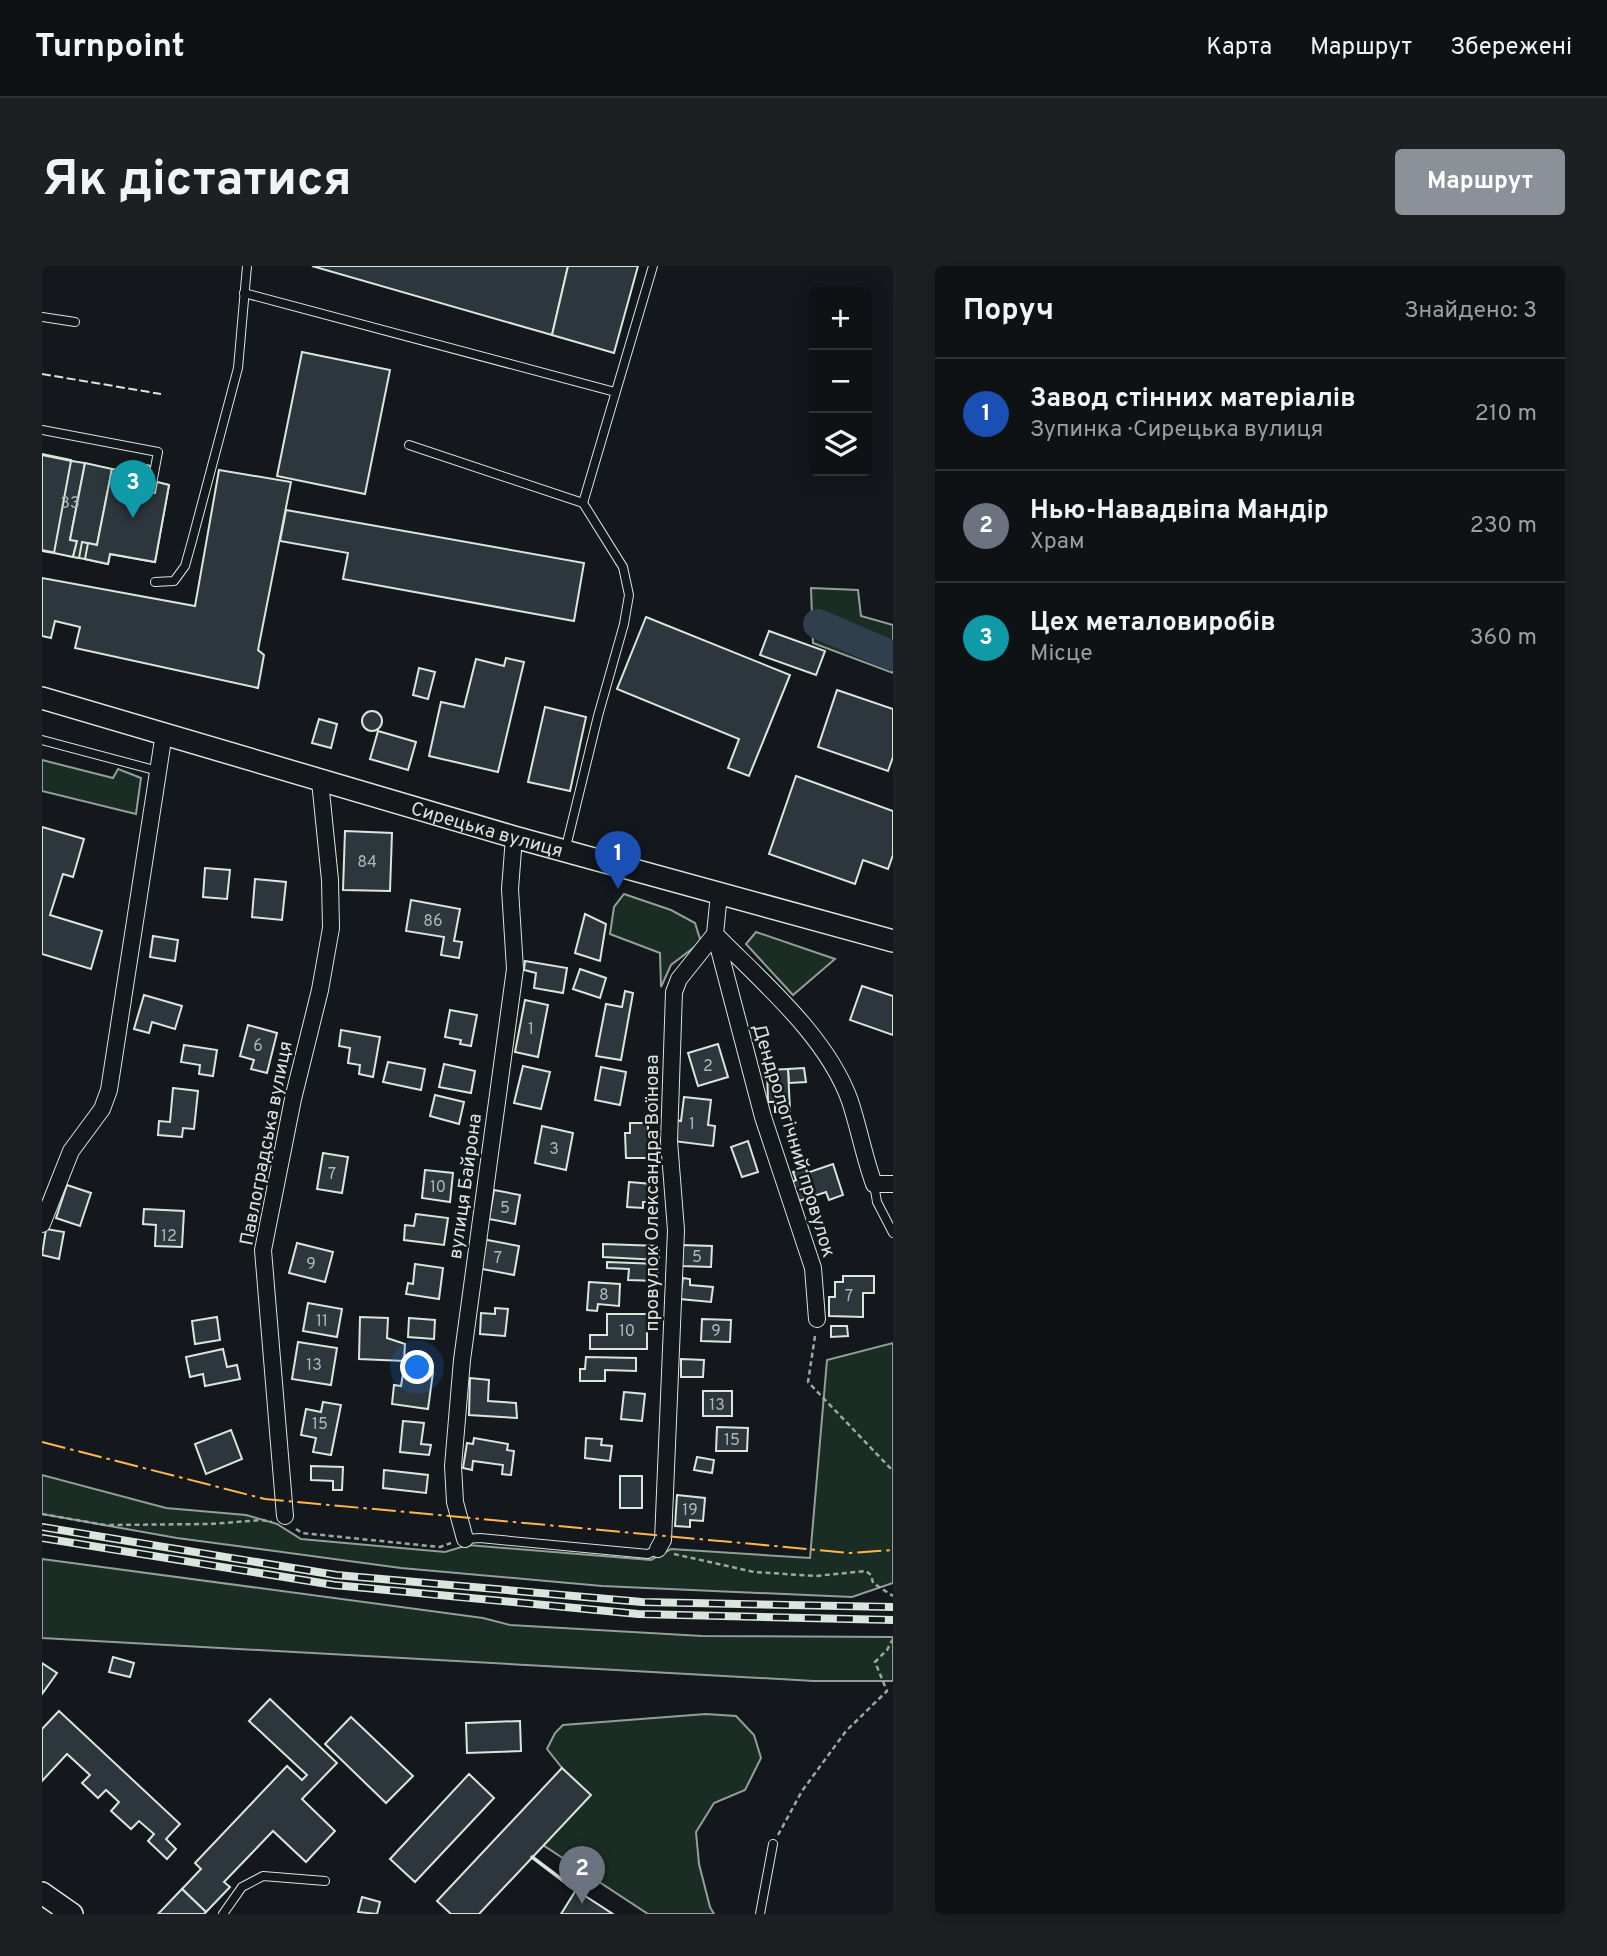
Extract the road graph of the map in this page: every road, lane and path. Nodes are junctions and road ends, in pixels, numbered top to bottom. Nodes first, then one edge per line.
1 (247, 266) edge
2 (653, 266) edge
3 (244, 293) junction
4 (42, 317) edge
5 (75, 322) dead end
6 (615, 392) junction
7 (42, 430) edge
8 (409, 445) dead end
9 (151, 489) dead end
10 (583, 503) junction
11 (155, 582) dead end
12 (42, 698) edge
13 (164, 733) junction
14 (42, 740) edge
15 (158, 771) junction
16 (320, 781) junction
17 (514, 837) junction
18 (565, 851) junction
19 (719, 894) junction
20 (715, 933) junction
21 (893, 942) edge
22 (874, 1184) junction
23 (893, 1184) edge
24 (42, 1224) edge
25 (893, 1233) edge
26 (817, 1319) joint
27 (893, 1471) edge
28 (42, 1514) edge
29 (288, 1521) junction
30 (465, 1539) junction
31 (657, 1549) junction
32 (893, 1596) edge
33 (893, 1639) edge
34 (774, 1844) joint
35 (325, 1881) dead end
36 (42, 1893) edge
37 (66, 1912) edge
38 (223, 1914) edge
39 (760, 1914) edge

1 - 3 lane
2 - 6 lane
3 - 6 lane
3 - 11 lane
4 - 5 lane
6 - 10 lane
7 - 9 lane
8 - 10 lane
10 - 18 lane
12 - 13 main road, Сирецька вулиця
13 - 15 street
13 - 16 main road, Сирецька вулиця
14 - 15 lane
15 - 24 street
16 - 17 main road, Сирецька вулиця
16 - 29 street, Павлоградська вулиця
17 - 18 main road, Сирецька вулиця
17 - 30 street, вулиця Байрона
18 - 19 main road, Сирецька вулиця
19 - 20 street
19 - 21 main road, Сирецька вулиця
20 - 22 street
20 - 26 street, Дендрологічний провулок
20 - 31 street, провулок Олександра Воїнова
22 - 23 street
22 - 25 lane
26 - 27 path
28 - 29 path
29 - 30 path
30 - 31 lane
31 - 32 path
33 - 34 path
34 - 39 lane
35 - 38 lane
36 - 37 main road

